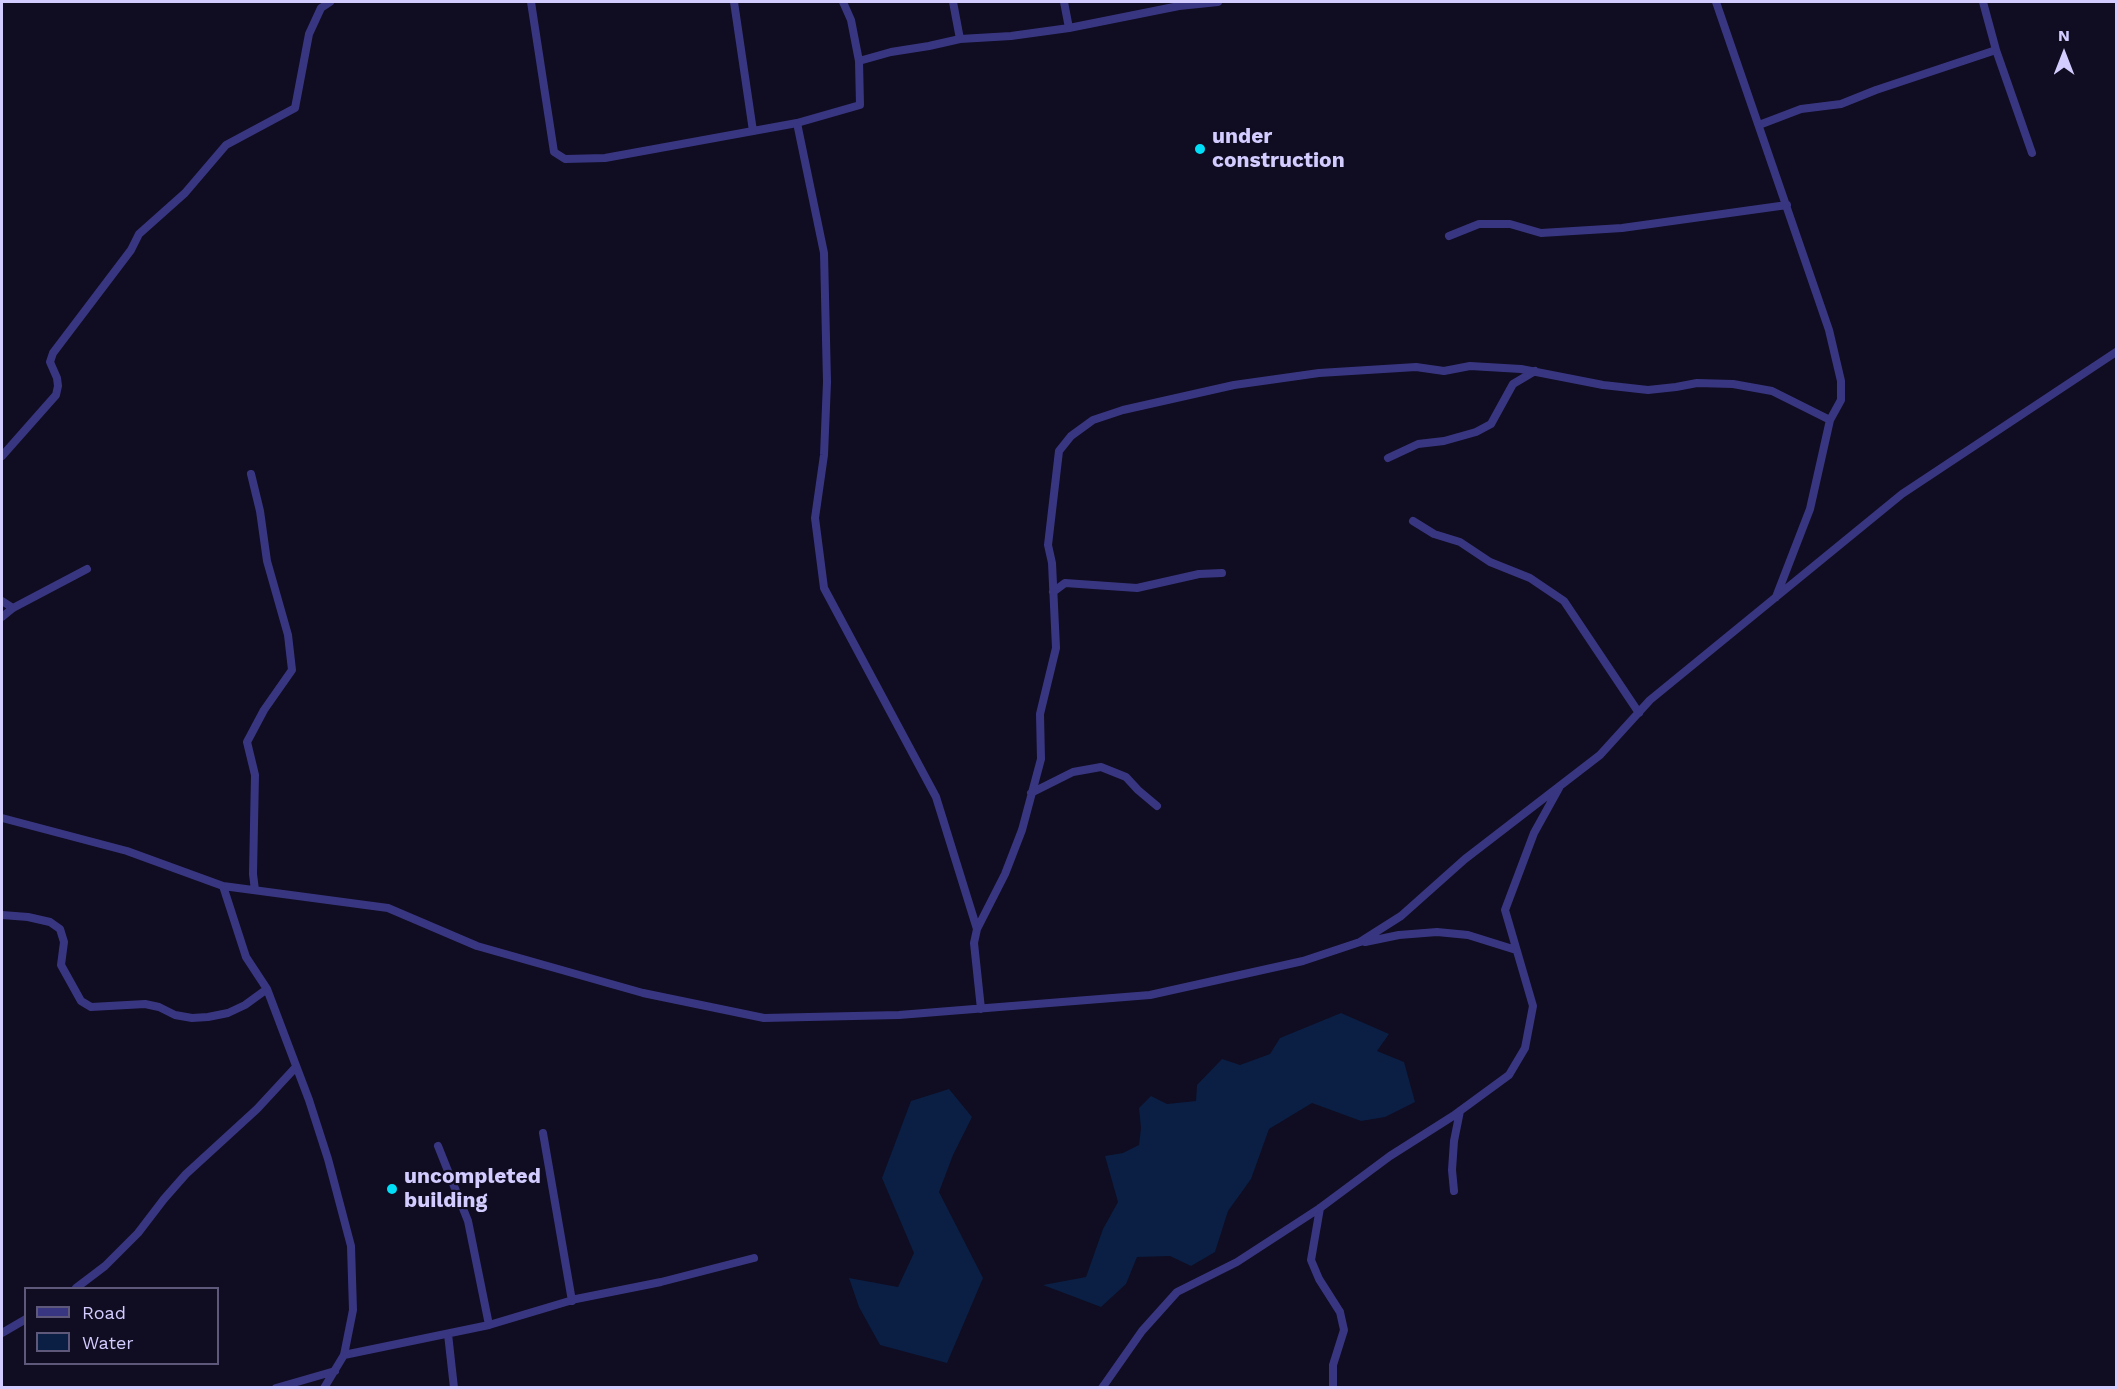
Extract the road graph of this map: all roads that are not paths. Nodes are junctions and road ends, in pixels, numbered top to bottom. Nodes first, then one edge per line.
1 (330, 2) edge
2 (531, 2) edge
3 (734, 2) edge
4 (843, 2) edge
5 (953, 2) edge
6 (1064, 2) edge
7 (1218, 2) edge
8 (1716, 2) edge
9 (1983, 2) edge
10 (1178, 4) edge
11 (1069, 27) junction
12 (960, 39) junction
13 (1996, 50) junction
14 (859, 62) junction
15 (797, 123) junction
16 (1760, 125) junction
17 (753, 131) junction
18 (2032, 153) dead end
19 (1787, 205) junction
20 (1449, 236) dead end
21 (2116, 352) edge
22 (1535, 371) junction
23 (1830, 420) junction
24 (2, 456) edge
25 (1388, 458) dead end
26 (251, 474) dead end
27 (1413, 521) dead end
28 (87, 568) dead end
29 (1222, 573) dead end
30 (1053, 592) junction
31 (1775, 598) junction
32 (2, 601) edge
33 (13, 608) junction
34 (2, 617) edge
35 (1639, 713) junction
36 (1561, 784) junction
37 (1032, 793) junction
38 (1157, 806) dead end
39 (2, 818) edge
40 (223, 886) junction
41 (255, 890) junction
42 (2, 915) edge
43 (977, 929) junction
44 (1360, 942) junction
45 (1516, 950) junction
46 (267, 989) junction
47 (981, 1009) junction
48 (296, 1068) junction
49 (1460, 1111) junction
50 (543, 1133) dead end
51 (438, 1146) dead end
52 (1454, 1191) dead end
53 (1320, 1208) junction
54 (754, 1258) dead end
55 (77, 1287) edge
56 (572, 1300) junction
57 (24, 1320) edge
58 (489, 1325) junction
59 (2, 1333) edge
60 (448, 1334) junction
61 (344, 1355) junction
62 (335, 1371) junction
63 (276, 1388) edge
64 (324, 1388) edge
65 (454, 1388) edge
66 (1102, 1388) edge
67 (1333, 1388) edge

1 - 24 street
2 - 17 street
3 - 17 street
4 - 14 street
5 - 12 street
6 - 11 street
7 - 10 street
8 - 16 street
9 - 13 street
10 - 11 street
11 - 12 street
12 - 14 street
13 - 16 street
13 - 18 street
14 - 15 street
15 - 17 street
15 - 43 street
16 - 19 street
19 - 20 street
19 - 23 street
21 - 31 street
22 - 23 street
22 - 25 street
22 - 30 street
23 - 31 street
26 - 41 street
27 - 35 street
28 - 33 street
29 - 30 street
30 - 37 street
31 - 35 street
32 - 33 street
33 - 34 street
35 - 36 street
36 - 44 street
36 - 45 street
37 - 38 street
37 - 43 street
39 - 40 street
40 - 41 street
40 - 46 street
41 - 47 street
42 - 46 street
43 - 47 street
44 - 45 street
44 - 47 street
45 - 49 street
46 - 48 street
48 - 55 street
48 - 61 street
49 - 52 street
49 - 53 street
50 - 56 street
51 - 58 street
53 - 66 street
53 - 67 street
54 - 56 street
56 - 58 street
57 - 59 street
58 - 60 street
60 - 61 street
60 - 65 street
61 - 62 street
62 - 63 street
62 - 64 street

